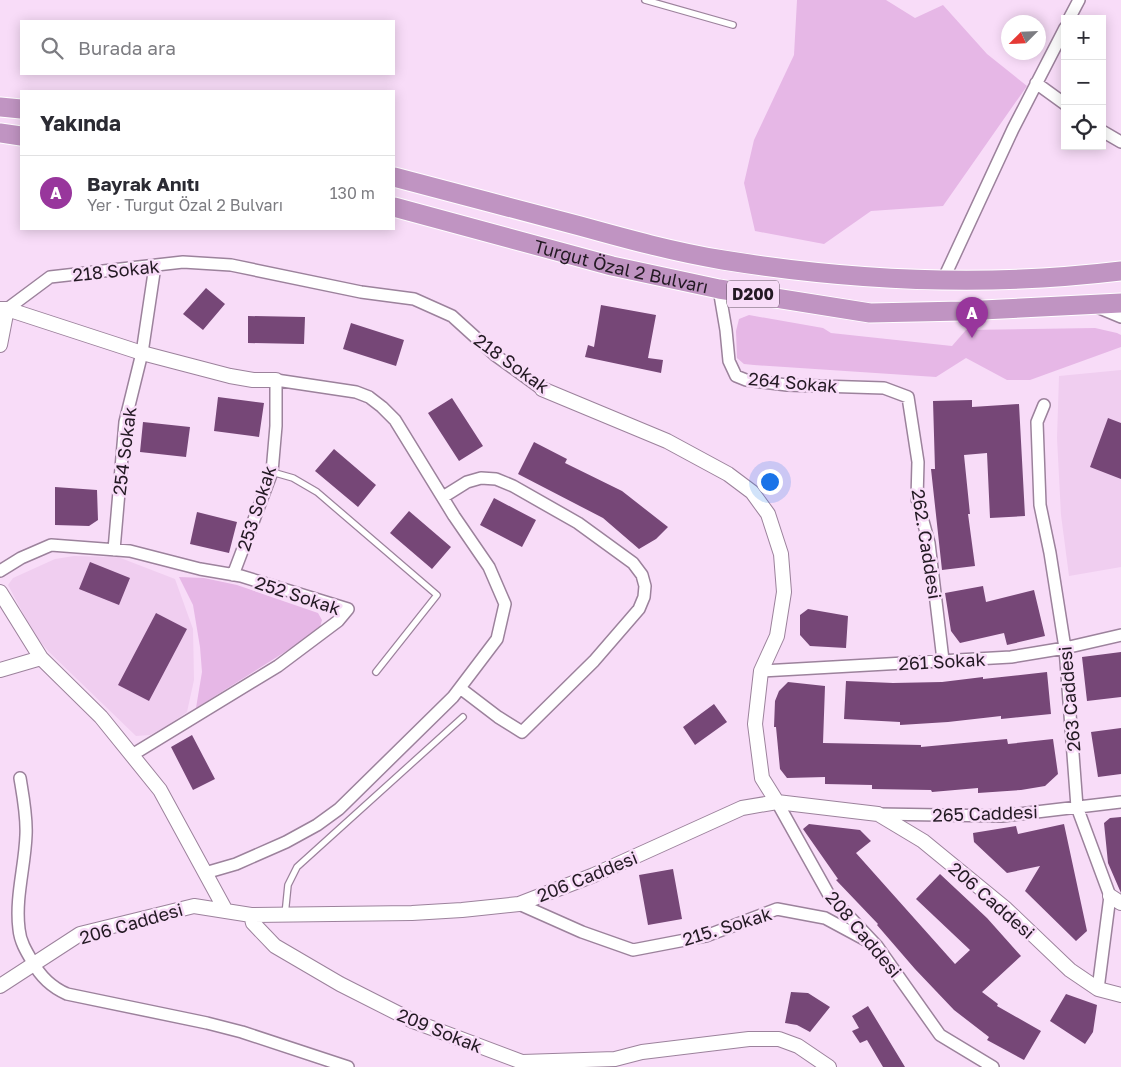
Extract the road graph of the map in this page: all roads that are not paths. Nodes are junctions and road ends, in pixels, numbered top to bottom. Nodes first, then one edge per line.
1 (645, 0) edge
2 (1079, 0) edge
3 (1071, 15) edge
4 (733, 25) dead end
5 (1061, 36) edge
6 (1036, 83) junction
7 (1061, 101) edge
8 (0, 107) edge
9 (20, 109) edge
10 (0, 133) edge
11 (1106, 133) edge
12 (20, 136) edge
13 (1121, 142) edge
14 (395, 177) edge
15 (395, 207) edge
16 (155, 266) junction
17 (1121, 271) edge
18 (943, 280) junction
19 (718, 289) junction
20 (1121, 302) edge
21 (1091, 304) junction
22 (4, 309) edge
23 (1121, 317) edge
24 (0, 346) edge
25 (142, 353) junction
26 (276, 380) junction
27 (542, 389) joint
28 (908, 398) joint
29 (1044, 406) dead end
30 (272, 472) junction
31 (443, 497) junction
32 (114, 550) junction
33 (0, 571) edge
34 (233, 575) junction
35 (0, 592) edge
36 (1121, 635) edge
37 (1065, 648) junction
38 (41, 658) junction
39 (943, 660) junction
40 (0, 670) edge
41 (761, 671) junction
42 (376, 672) dead end
43 (460, 688) junction
44 (463, 717) dead end
45 (132, 754) junction
46 (20, 778) dead end
47 (777, 802) junction
48 (1121, 802) edge
49 (1077, 807) junction
50 (878, 814) junction
51 (205, 873) junction
52 (1116, 900) edge
53 (519, 904) junction
54 (226, 911) junction
55 (252, 915) junction
56 (285, 915) junction
57 (877, 946) junction
58 (34, 964) junction
59 (0, 986) edge
60 (1098, 989) junction
61 (1121, 995) edge
62 (348, 1067) edge
63 (829, 1067) edge
64 (993, 1067) edge

1 - 4 lane
2 - 3 street
5 - 6 street
6 - 7 street
6 - 18 street
8 - 9 highway
10 - 12 highway
11 - 13 street
14 - 18 highway, Turgut Özal 2 Bulvarı / D200
15 - 19 highway, Turgut Özal 2 Bulvarı / D200
16 - 22 street, 218 Sokak
16 - 25 street, 254 Sokak
16 - 27 street, 218 Sokak
17 - 18 highway, Turgut Özal 2 Bulvarı / D200
19 - 21 highway, Turgut Özal 2 Bulvarı / D200
19 - 28 street, 264 Sokak
20 - 21 highway, Turgut Özal 2 Bulvarı / D200
21 - 23 street
22 - 24 street
22 - 25 street
25 - 26 street
25 - 32 street, 254 Sokak
26 - 30 street, 253 Sokak
26 - 31 street
27 - 41 street, 218 Sokak
28 - 39 street, 262. Caddesi
29 - 37 street, 263 Caddesi
30 - 34 street, 253 Sokak
30 - 42 lane
31 - 43 street
31 - 43 street
32 - 33 street, 252 Sokak
32 - 34 street, 252 Sokak
34 - 45 street, 252 Sokak
35 - 38 street
36 - 37 street, 261 Sokak
37 - 39 street, 261 Sokak
37 - 49 street, 263 Caddesi
38 - 40 street
38 - 45 street
39 - 41 street, 261 Sokak
41 - 47 street, 218 Sokak
43 - 51 street
44 - 56 lane
45 - 51 street
46 - 58 street
47 - 50 street, 206 Caddesi
47 - 53 street, 206 Caddesi
47 - 57 street, 208 Caddesi
48 - 49 street, 265 Caddesi
49 - 50 street, 265 Caddesi
49 - 52 street, 263 Caddesi
50 - 60 street, 206 Caddesi
51 - 54 street
52 - 60 street, 263 Caddesi
53 - 56 street, 206 Caddesi
53 - 57 street, 215. Sokak
54 - 55 street, 206 Caddesi
54 - 58 street, 206 Caddesi
55 - 56 street, 206 Caddesi
55 - 63 street, 209 Sokak
57 - 64 street, 208 Caddesi
58 - 59 street, 206 Caddesi
58 - 62 street
60 - 61 street, 206 Caddesi

